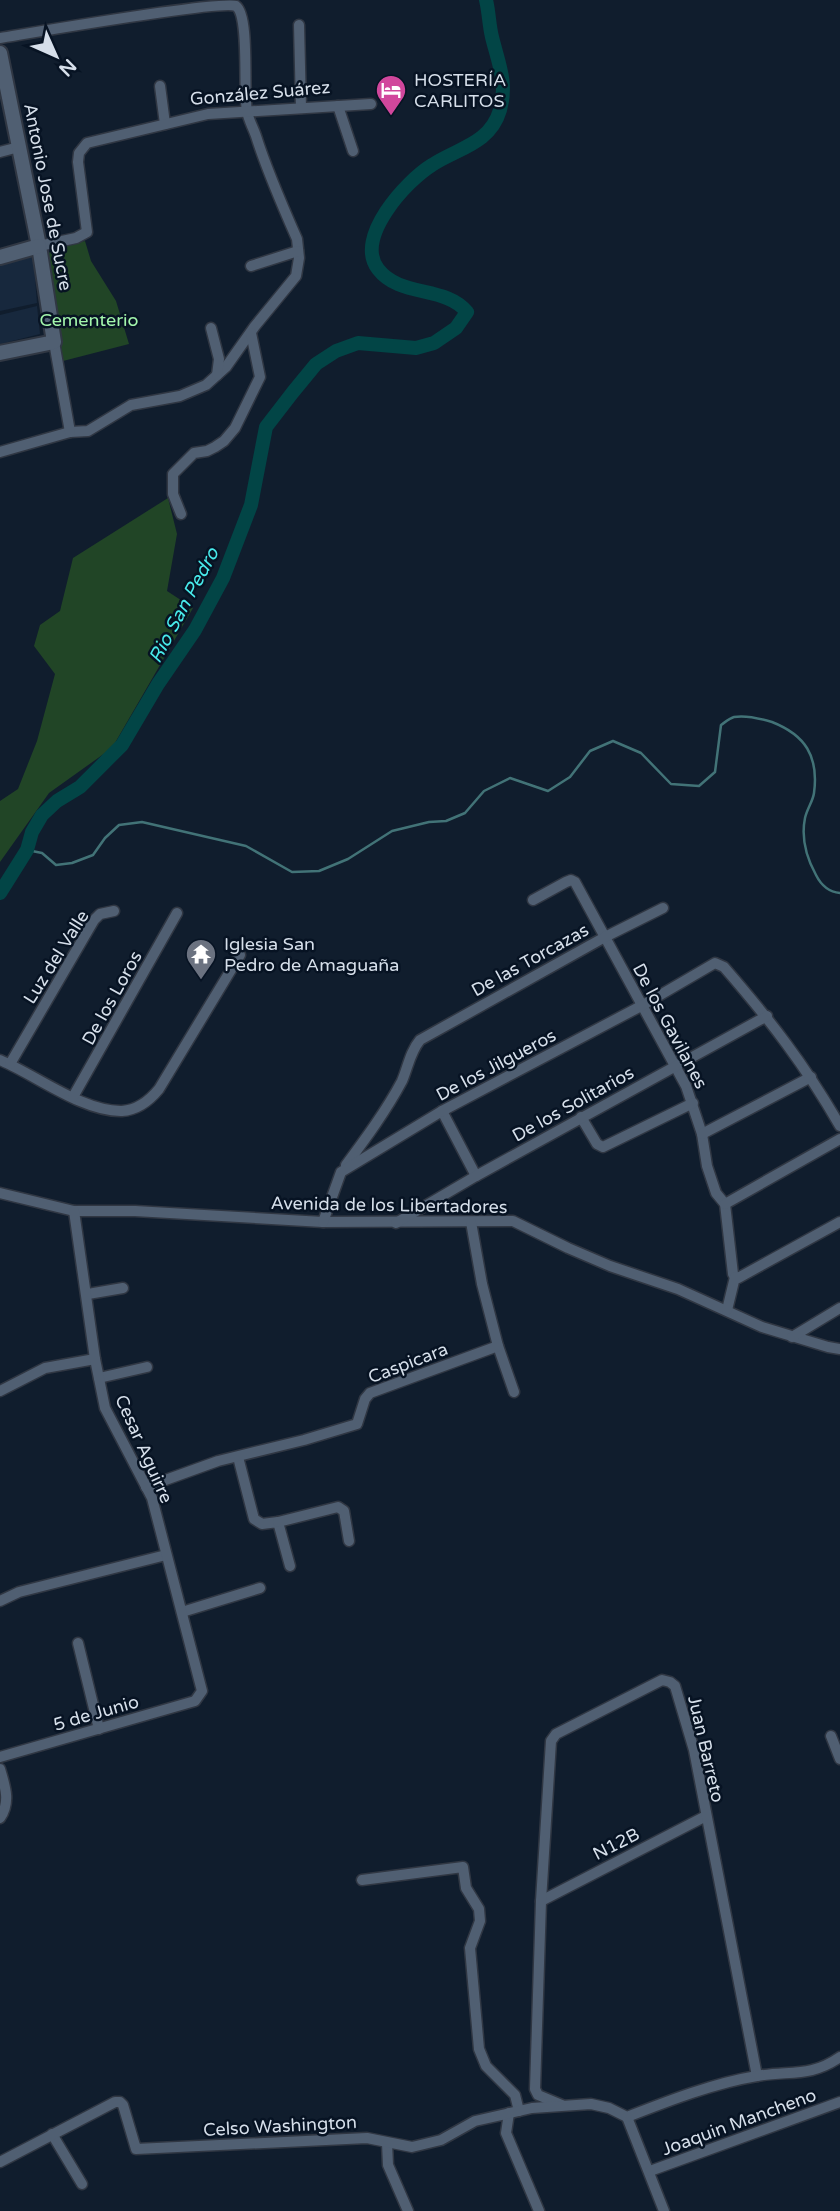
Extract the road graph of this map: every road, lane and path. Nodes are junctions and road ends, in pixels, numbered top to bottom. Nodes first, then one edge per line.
1 (299, 26) dead end
2 (0, 38) edge
3 (0, 53) edge
4 (160, 86) dead end
5 (371, 104) dead end
6 (338, 106) junction
7 (301, 108) junction
8 (247, 111) junction
9 (165, 124) junction
10 (19, 147) junction
11 (353, 151) dead end
12 (0, 152) edge
13 (40, 246) junction
14 (298, 251) junction
15 (0, 257) edge
16 (251, 266) dead end
17 (211, 328) dead end
18 (251, 332) junction
19 (54, 342) junction
20 (0, 353) edge
21 (217, 375) junction
22 (70, 432) junction
23 (0, 452) edge
24 (181, 514) dead end
25 (533, 900) dead end
26 (663, 908) dead end
27 (114, 911) dead end
28 (177, 913) dead end
29 (605, 937) junction
30 (240, 955) dead end
31 (643, 1005) junction
32 (767, 1016) junction
33 (5, 1062) edge
34 (676, 1065) junction
35 (811, 1077) junction
36 (73, 1097) junction
37 (693, 1103) junction
38 (442, 1111) junction
39 (581, 1117) junction
40 (840, 1126) edge
41 (702, 1135) junction
42 (840, 1139) edge
43 (341, 1172) junction
44 (476, 1176) junction
45 (0, 1193) edge
46 (725, 1204) junction
47 (74, 1211) junction
48 (323, 1222) junction
49 (471, 1222) junction
50 (840, 1222) edge
51 (396, 1223) junction
52 (735, 1277) junction
53 (123, 1289) dead end
54 (88, 1294) junction
55 (840, 1308) edge
56 (727, 1310) junction
57 (792, 1337) junction
58 (498, 1346) junction
59 (840, 1349) edge
60 (95, 1359) junction
61 (147, 1367) dead end
62 (99, 1378) junction
63 (0, 1391) edge
64 (514, 1392) dead end
65 (238, 1457) junction
66 (146, 1488) junction
67 (278, 1522) junction
68 (349, 1541) dead end
69 (166, 1555) junction
70 (290, 1566) dead end
71 (260, 1588) dead end
72 (0, 1601) edge
73 (182, 1612) junction
74 (78, 1643) dead end
75 (200, 1696) joint
76 (99, 1729) junction
77 (831, 1736) dead end
78 (0, 1757) edge
79 (840, 1759) edge
80 (0, 1769) edge
81 (706, 1816) junction
82 (0, 1818) edge
83 (362, 1880) dead end
84 (541, 1901) junction
85 (840, 2057) edge
86 (757, 2076) junction
87 (840, 2102) edge
88 (562, 2105) junction
89 (514, 2112) junction
90 (627, 2116) junction
91 (52, 2134) junction
92 (387, 2143) junction
93 (0, 2162) edge
94 (650, 2171) junction
95 (82, 2184) dead end
96 (408, 2211) edge
97 (539, 2211) edge
98 (664, 2211) edge

1 - 7 street
2 - 8 street
3 - 10 street, Antonio Jose de Sucre
4 - 9 street
5 - 6 street, González Suárez
6 - 7 street, González Suárez
6 - 11 street
7 - 8 street, González Suárez
8 - 9 street, González Suárez
8 - 14 street
9 - 13 street, González Suárez
10 - 12 street
10 - 13 street, Antonio Jose de Sucre
13 - 15 street, González Suárez
13 - 19 street, Antonio Jose de Sucre
14 - 16 street
14 - 18 street
17 - 21 street
18 - 21 street
18 - 24 street
19 - 20 street
19 - 22 street, Antonio Jose de Sucre
21 - 22 street
22 - 23 street
25 - 29 street, De los Gavilanes
26 - 29 street, De las Torcazas
27 - 33 street, Luz del Valle
28 - 36 street, De los Loros
29 - 31 street, De los Gavilanes
29 - 43 street, De las Torcazas
30 - 36 street
31 - 32 street, De los Jilgueros
31 - 34 street, De los Gavilanes
31 - 38 street, De los Jilgueros
32 - 34 street, De los Solitarios
32 - 35 street
33 - 36 street
34 - 37 street, De los Gavilanes
34 - 39 street, De los Solitarios
35 - 40 street
35 - 41 street
37 - 39 street
37 - 41 street, De los Gavilanes
38 - 43 street, De los Jilgueros
38 - 44 street
39 - 44 street, De los Solitarios
41 - 46 street, De los Gavilanes
42 - 46 street
43 - 48 street
44 - 51 street, De los Solitarios
45 - 47 street, Avenida de los Libertadores
46 - 52 street, De los Gavilanes
47 - 48 street, Avenida de los Libertadores
47 - 54 street, Cesar Aguirre
48 - 51 street, Avenida de los Libertadores
49 - 51 street, Avenida de los Libertadores
49 - 56 street, Avenida de los Libertadores
49 - 58 street
50 - 52 street
52 - 56 street
53 - 54 street
54 - 60 street, Cesar Aguirre
55 - 57 street
56 - 57 street, Avenida de los Libertadores
57 - 59 street, Avenida de los Libertadores
58 - 64 street
58 - 65 street, Caspicara
60 - 62 street, Cesar Aguirre
60 - 63 street
61 - 62 street
62 - 66 street, Cesar Aguirre
65 - 66 street, Caspicara
65 - 67 street
66 - 69 street, Cesar Aguirre
67 - 68 street
67 - 70 street
69 - 72 street
69 - 73 street, Cesar Aguirre
71 - 73 street
73 - 75 street, Cesar Aguirre
74 - 76 street
75 - 76 street, 5 de Junio
76 - 78 street, 5 de Junio
77 - 79 street
80 - 82 street
81 - 84 street, N12B
81 - 84 street, Juan Barreto
81 - 86 street, Juan Barreto
83 - 89 street
84 - 88 street
85 - 86 street
86 - 90 street
87 - 94 street, Joaquin Mancheno
88 - 89 street, Celso Washington
88 - 90 street, Celso Washington
89 - 92 street, Celso Washington
89 - 97 street
90 - 94 street
91 - 92 street, Celso Washington
91 - 93 street, Celso Washington
91 - 95 street
92 - 96 street
94 - 98 street

